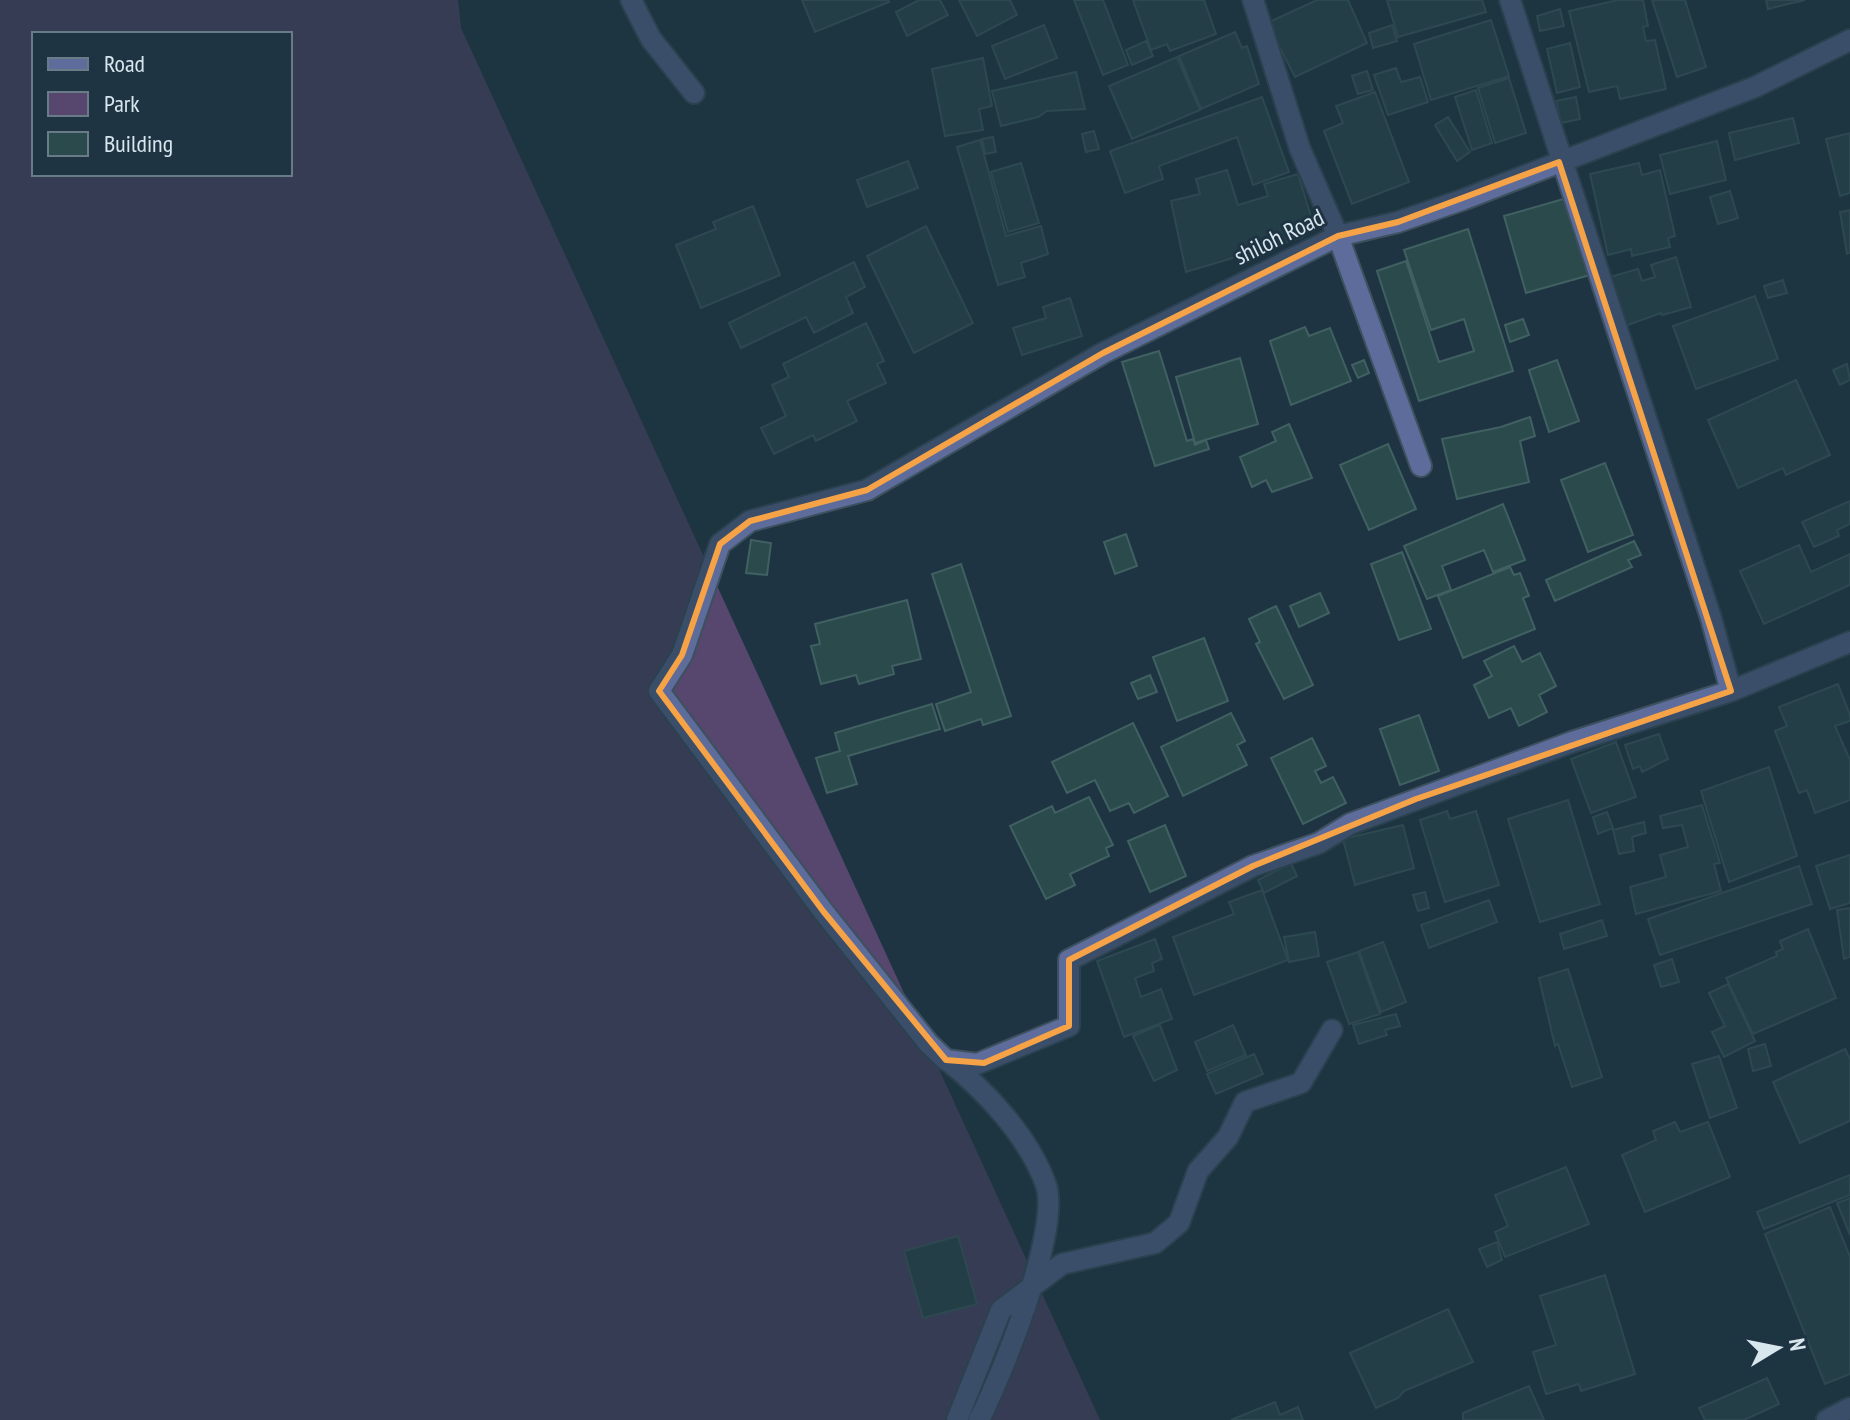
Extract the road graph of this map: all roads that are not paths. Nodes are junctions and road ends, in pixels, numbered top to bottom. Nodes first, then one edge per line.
1 (631, 0) edge
2 (1253, 0) edge
3 (1510, 0) edge
4 (1850, 40) edge
5 (694, 93) dead end
6 (1559, 162) junction
7 (1338, 236) junction
8 (1421, 466) dead end
9 (1850, 642) edge
10 (1731, 691) junction
11 (1332, 1030) dead end
12 (946, 1060) junction
13 (1029, 1292) junction
14 (1850, 1408) edge
15 (957, 1420) edge
16 (979, 1420) edge
17 (1827, 1420) edge

1 - 5 street
2 - 7 street
3 - 6 street
4 - 6 street, shiloh Road
6 - 7 street, shiloh Road
6 - 10 street
7 - 8 street
7 - 12 street, shiloh Road
9 - 10 street
10 - 12 street
11 - 13 street
12 - 13 street
13 - 15 street
13 - 16 street
14 - 17 street

